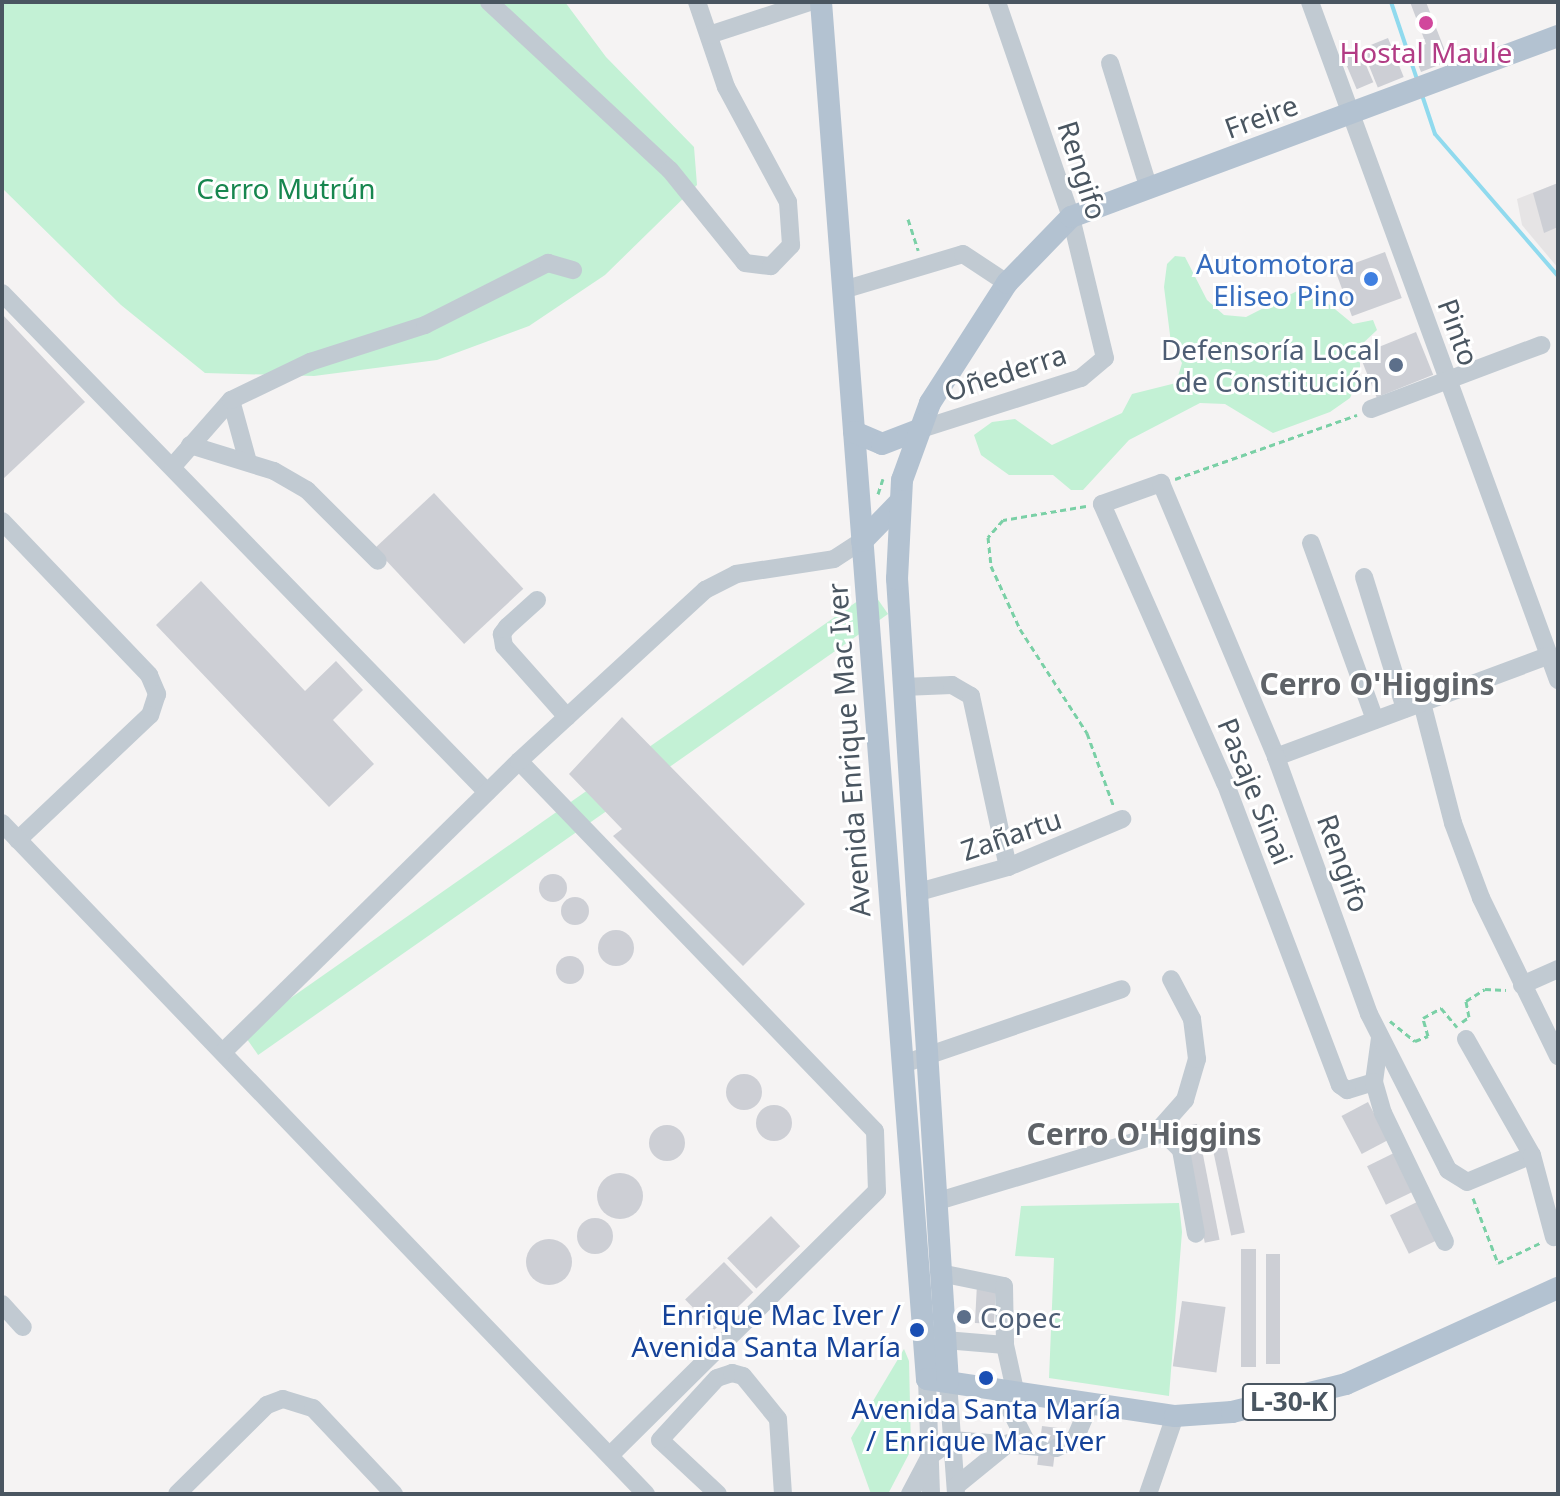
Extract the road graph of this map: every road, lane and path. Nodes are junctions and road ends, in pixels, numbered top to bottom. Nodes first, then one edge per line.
1 (489, 2) edge
2 (697, 2) edge
3 (810, 2) edge
4 (821, 2) edge
5 (997, 2) edge
6 (1310, 2) edge
7 (709, 35) junction
8 (1558, 36) edge
9 (1110, 63) dead end
10 (1351, 115) junction
11 (1149, 189) junction
12 (1071, 217) junction
13 (908, 219) dead end
14 (923, 265) junction
15 (573, 270) dead end
16 (1007, 283) junction
17 (843, 290) junction
18 (2, 293) edge
19 (1541, 345) dead end
20 (1105, 358) joint
21 (1446, 380) junction
22 (231, 400) junction
23 (1371, 409) joint
24 (918, 430) junction
25 (854, 432) junction
26 (190, 445) junction
27 (248, 462) junction
28 (173, 466) junction
29 (1161, 483) junction
30 (899, 503) junction
31 (1102, 504) junction
32 (2, 521) edge
33 (862, 541) junction
34 (1311, 543) dead end
35 (834, 559) junction
36 (378, 561) dead end
37 (865, 577) junction
38 (1364, 577) dead end
39 (537, 600) dead end
40 (898, 609) junction
41 (1548, 656) junction
42 (1558, 680) edge
43 (903, 687) junction
44 (1414, 706) junction
45 (567, 717) junction
46 (1375, 720) junction
47 (1276, 757) junction
48 (519, 761) junction
49 (487, 792) junction
50 (1122, 819) joint
51 (7, 831) edge
52 (913, 846) junction
53 (885, 850) junction
54 (1008, 867) junction
55 (915, 893) junction
56 (1558, 969) edge
57 (1171, 979) dead end
58 (1522, 985) junction
59 (1122, 989) dead end
60 (1377, 1032) junction
61 (1466, 1039) dead end
62 (223, 1052) junction
63 (1558, 1056) edge
64 (913, 1061) junction
65 (1374, 1082) junction
66 (1154, 1135) junction
67 (1532, 1155) junction
68 (1467, 1182) junction
69 (935, 1202) junction
70 (1196, 1234) dead end
71 (1554, 1237) joint
72 (1445, 1242) dead end
73 (940, 1273) junction
74 (1558, 1288) edge
75 (2, 1304) edge
76 (23, 1327) dead end
77 (945, 1340) junction
78 (1005, 1345) junction
79 (938, 1381) junction
80 (1007, 1389) junction
81 (1090, 1404) junction
82 (1175, 1416) junction
83 (952, 1440) junction
84 (1034, 1446) junction
85 (610, 1455) junction
86 (930, 1456) junction
87 (956, 1490) edge
88 (177, 1494) edge
89 (394, 1494) edge
90 (646, 1494) edge
91 (718, 1494) edge
92 (783, 1494) edge
93 (910, 1494) edge
94 (931, 1494) edge
95 (1148, 1494) edge

1 - 7 street
2 - 7 street
3 - 7 street
4 - 17 main road, Avenida Enrique Mac Iver
5 - 12 street, Rengifo
6 - 10 street, Pinto
8 - 10 main road, Freire
9 - 11 street
10 - 11 main road, Freire
10 - 21 street, Pinto
11 - 12 main road, Freire
12 - 16 main road, Freire
12 - 20 street, Rengifo
13 - 14 path
14 - 16 street
14 - 17 street
15 - 22 street
16 - 24 main road, Freire
17 - 25 main road, Avenida Enrique Mac Iver
18 - 28 street
19 - 21 street
20 - 24 street, Oñederra
21 - 23 street
21 - 41 street, Pinto
22 - 26 street
22 - 27 street
23 - 29 path
24 - 25 main road
24 - 30 main road, Avenida Enrique Mac Iver
25 - 33 main road, Avenida Enrique Mac Iver
26 - 27 street
26 - 28 street
27 - 36 street
28 - 49 street
29 - 31 street
29 - 47 street, Rengifo
30 - 33 main road
30 - 40 main road, Avenida Enrique Mac Iver
31 - 50 path
31 - 65 street, Pasaje Sinai
32 - 51 street
33 - 35 street
33 - 37 main road, Avenida Enrique Mac Iver
34 - 46 street
35 - 37 street
35 - 45 street
37 - 40 main road
37 - 53 main road, Avenida Enrique Mac Iver
38 - 44 street
39 - 45 street
40 - 43 main road, Avenida Enrique Mac Iver
41 - 42 street, Pinto
41 - 44 street
43 - 52 main road, Avenida Enrique Mac Iver
43 - 54 street
44 - 46 street
44 - 58 street
45 - 48 street
46 - 47 street
47 - 60 street, Rengifo
48 - 49 street
48 - 85 street
49 - 62 street
50 - 54 street, Zañartu
51 - 62 street
52 - 53 main road
52 - 55 main road, Avenida Enrique Mac Iver
53 - 64 main road, Avenida Enrique Mac Iver
54 - 55 street, Zañartu
55 - 64 main road, Avenida Enrique Mac Iver
56 - 58 street
57 - 66 street
58 - 60 path
58 - 63 street
59 - 64 street
60 - 65 street
60 - 68 street, Rengifo
61 - 67 street
62 - 85 street
64 - 69 main road, Avenida Enrique Mac Iver
64 - 79 main road, Avenida Enrique Mac Iver
65 - 72 street
66 - 69 street
66 - 70 street
67 - 68 street
67 - 71 street
68 - 71 path
69 - 73 main road, Avenida Enrique Mac Iver
73 - 77 main road, Avenida Enrique Mac Iver
73 - 78 street
74 - 82 main road, L-30-K
75 - 76 street
77 - 78 street
77 - 79 main road, Avenida Enrique Mac Iver
78 - 80 street
79 - 80 main road, L-30-K
79 - 83 street, Avenida Enrique Mac Iver
79 - 86 street, Avenida Enrique Mac Iver
80 - 81 main road, L-30-K
80 - 84 street
81 - 82 main road, L-30-K
81 - 84 street
82 - 95 street
83 - 84 street
83 - 86 street
83 - 87 street, Avenida Enrique Mac Iver
84 - 87 street
85 - 90 street
86 - 93 street
86 - 94 street, Avenida Enrique Mac Iver
88 - 89 street
91 - 92 street

